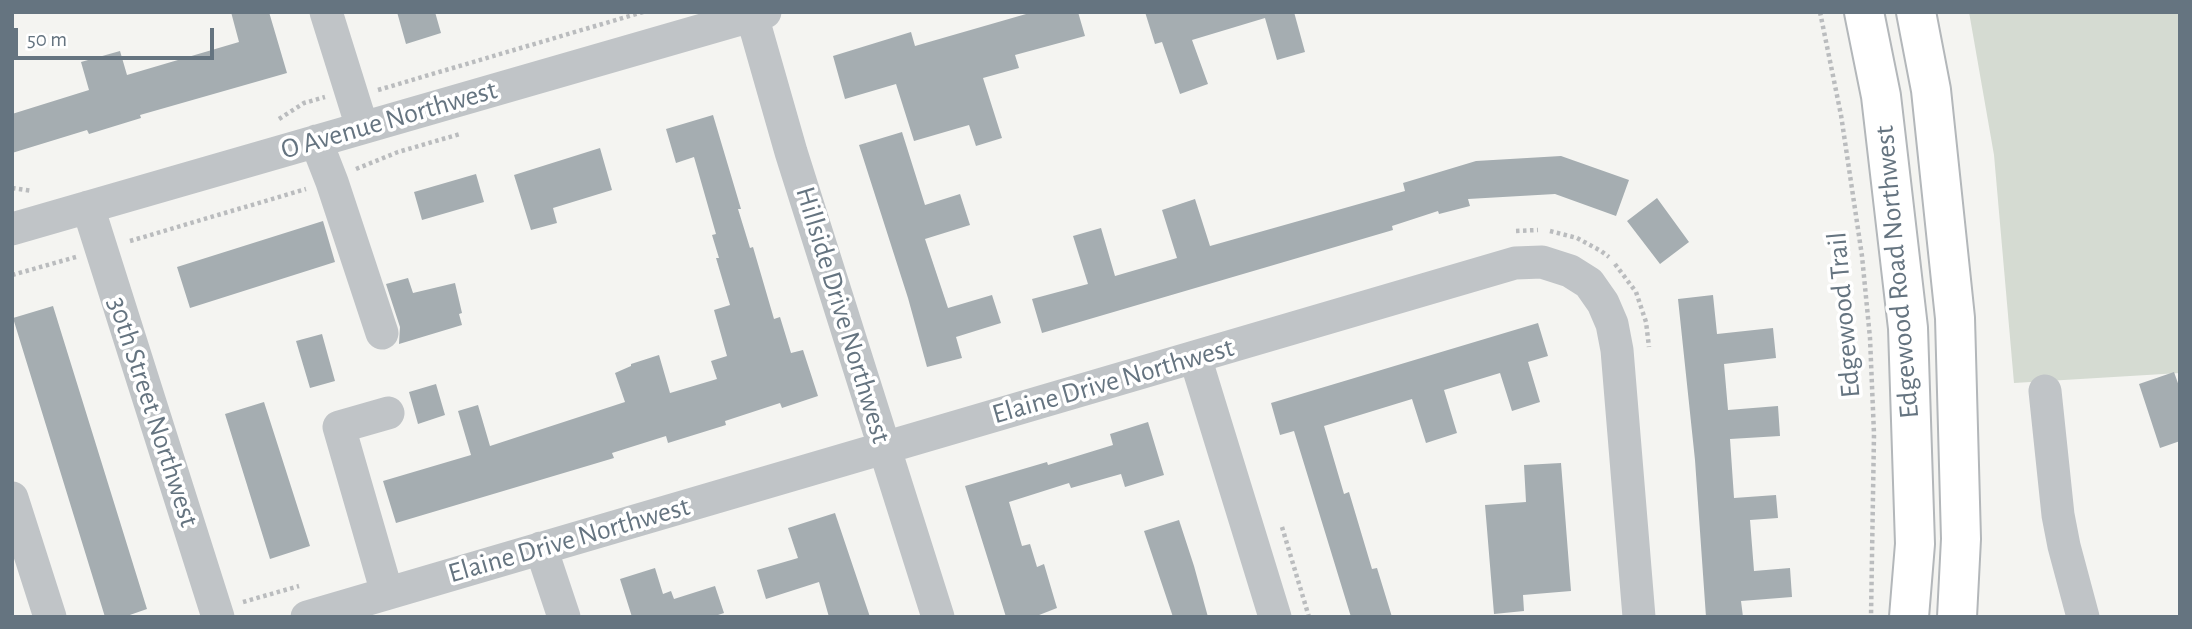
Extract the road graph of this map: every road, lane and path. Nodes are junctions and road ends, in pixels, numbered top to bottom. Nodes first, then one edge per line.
1 (326, 12) edge
2 (643, 12) edge
3 (1820, 12) edge
4 (1864, 12) edge
5 (1916, 12) edge
6 (756, 14) edge
7 (374, 91) dead end
8 (362, 127) junction
9 (463, 133) dead end
10 (316, 141) junction
11 (332, 181) junction
12 (89, 207) junction
13 (12, 229) edge
14 (1509, 232) dead end
15 (125, 242) dead end
16 (79, 256) dead end
17 (12, 275) edge
18 (382, 333) dead end
19 (1195, 357) junction
20 (1650, 358) dead end
21 (2045, 391) dead end
22 (388, 413) dead end
23 (884, 448) junction
24 (12, 498) edge
25 (541, 548) junction
26 (21, 555) edge
27 (387, 593) junction
28 (50, 617) edge
29 (218, 617) edge
30 (307, 617) edge
31 (564, 617) edge
32 (938, 617) edge
33 (1275, 617) edge
34 (1639, 617) edge
35 (1871, 617) edge
36 (1909, 617) edge
37 (1957, 617) edge
38 (2083, 617) edge

1 - 8 street
2 - 7 path
3 - 35 path, Edgewood Trail
4 - 36 main road, Edgewood Road Northwest
5 - 37 main road, Edgewood Road Northwest
6 - 8 street, O Avenue Northwest
6 - 23 street, Hillside Drive Northwest
8 - 10 street, O Avenue Northwest
9 - 11 path
10 - 11 street
10 - 12 street, O Avenue Northwest
11 - 15 path
11 - 18 street
12 - 13 street, O Avenue Northwest
12 - 29 street, 30th Street Northwest
14 - 20 path
16 - 17 path
19 - 23 street, Elaine Drive Northwest
19 - 33 street
19 - 34 street, Elaine Drive Northwest
21 - 38 street
22 - 27 street
23 - 25 street, Elaine Drive Northwest
23 - 32 street, Hillside Drive Northwest
24 - 26 street
25 - 27 street, Elaine Drive Northwest
25 - 31 street
26 - 28 street
27 - 30 street, Elaine Drive Northwest

